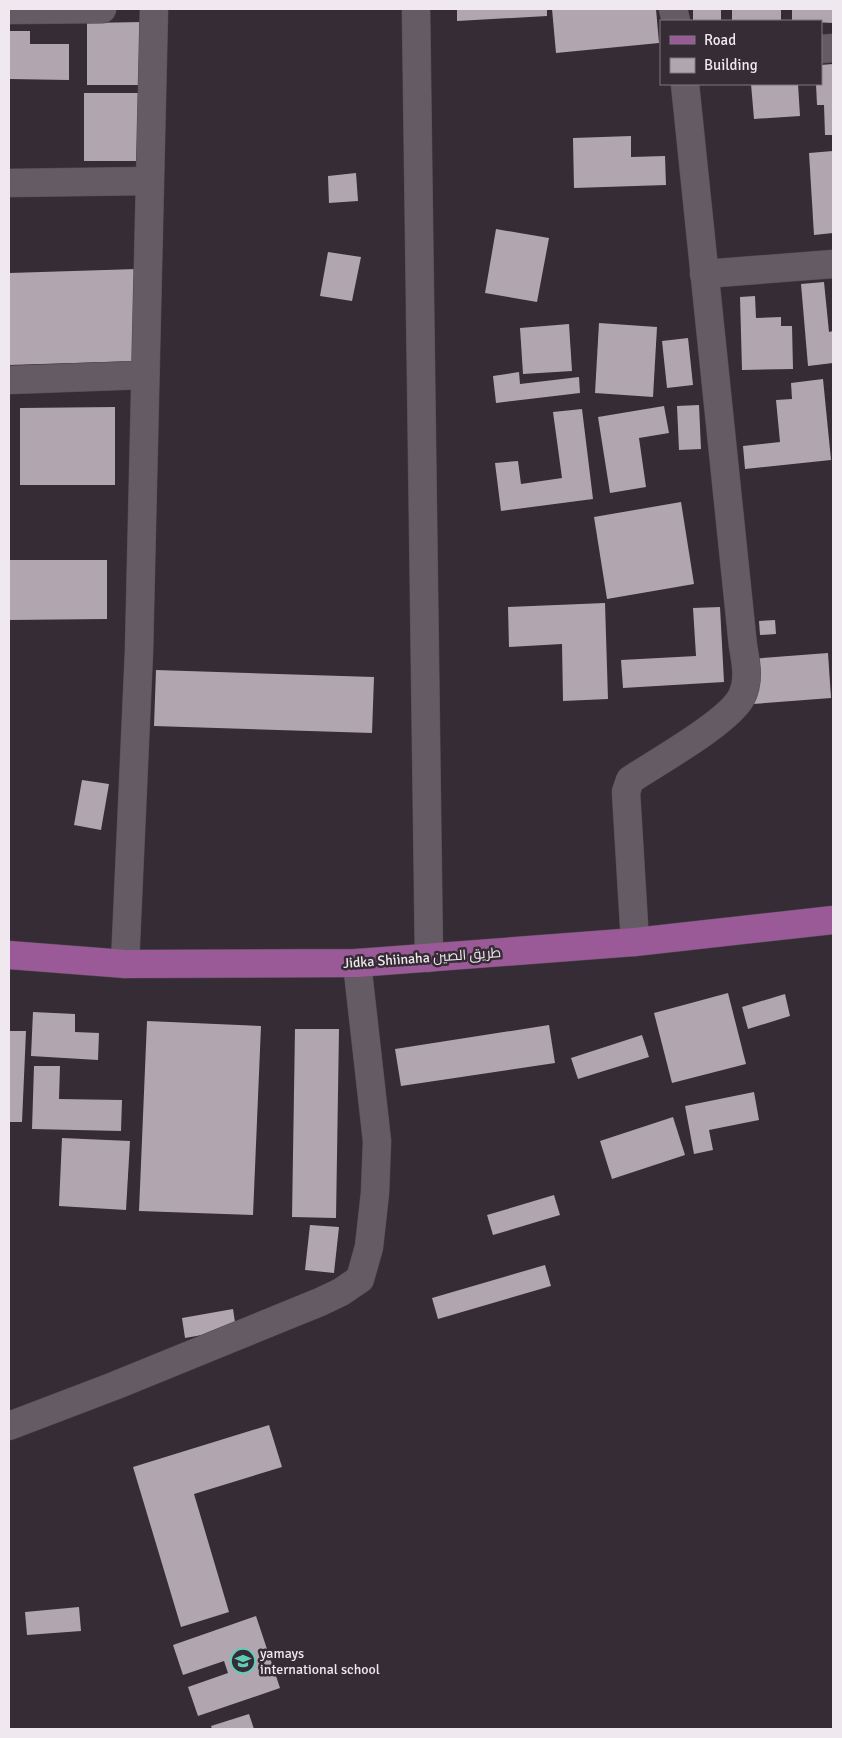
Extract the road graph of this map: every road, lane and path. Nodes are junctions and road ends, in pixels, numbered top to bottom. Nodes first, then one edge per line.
1 (102, 9) edge
2 (154, 9) edge
3 (416, 9) edge
4 (9, 10) edge
5 (685, 85) edge
6 (149, 181) junction
7 (9, 183) edge
8 (833, 264) edge
9 (704, 274) junction
10 (145, 375) junction
11 (9, 380) edge
12 (833, 920) edge
13 (635, 942) junction
14 (9, 955) edge
15 (429, 958) junction
16 (125, 964) junction
17 (357, 964) junction
18 (9, 1426) edge

1 - 4 street
2 - 6 street
3 - 15 street
5 - 9 street
6 - 7 street
6 - 10 street
8 - 9 street
9 - 13 street
10 - 11 street
10 - 16 street
12 - 13 main road, Jidka Shiinaha طريق الصين
13 - 15 main road, Jidka Shiinaha طريق الصين
14 - 16 main road, Jidka Shiinaha طريق الصين
15 - 17 main road, Jidka Shiinaha طريق الصين
16 - 17 main road, Jidka Shiinaha طريق الصين
17 - 18 street

